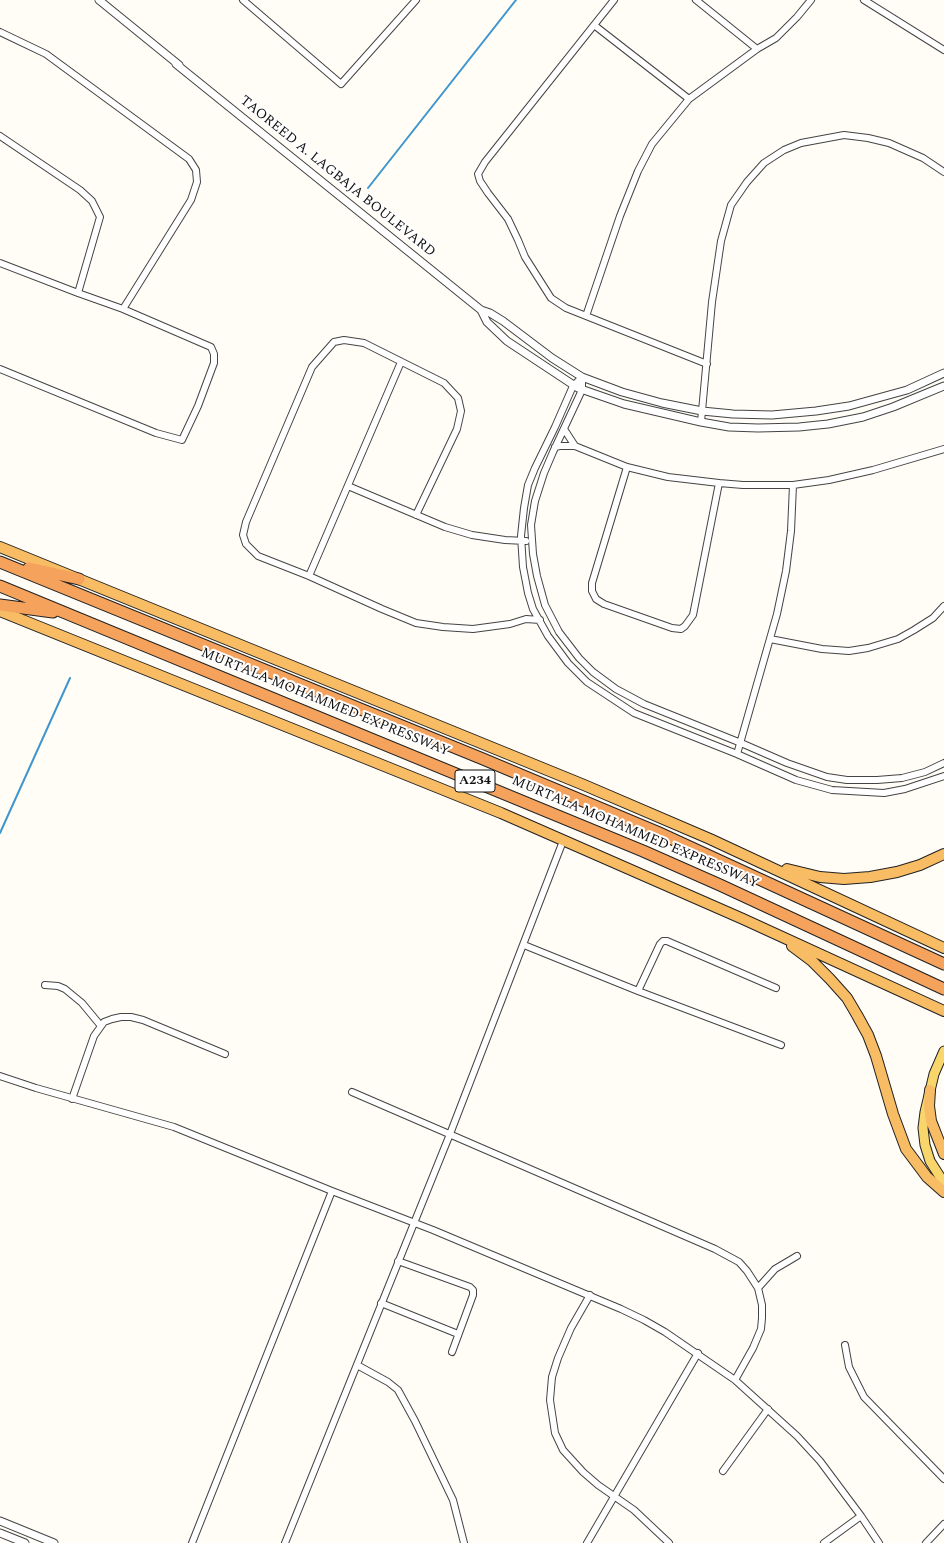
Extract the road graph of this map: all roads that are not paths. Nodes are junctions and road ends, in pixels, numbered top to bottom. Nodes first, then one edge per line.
1 (98, 0) edge
2 (416, 0) edge
3 (614, 0) edge
4 (696, 0) edge
5 (811, 0) edge
6 (864, 0) edge
7 (246, 1) edge
8 (594, 25) junction
9 (0, 32) edge
10 (757, 49) junction
11 (944, 50) edge
12 (176, 64) junction
13 (689, 99) junction
14 (231, 109) dead end
15 (0, 136) edge
16 (944, 172) edge
17 (0, 263) edge
18 (78, 293) junction
19 (124, 309) junction
20 (480, 310) junction
21 (586, 316) junction
22 (400, 362) junction
23 (707, 364) junction
24 (0, 369) edge
25 (944, 373) edge
26 (582, 377) junction
27 (573, 386) junction
28 (944, 386) edge
29 (582, 390) junction
30 (702, 411) junction
31 (701, 422) junction
32 (564, 429) junction
33 (575, 446) junction
34 (555, 447) junction
35 (944, 449) edge
36 (627, 467) junction
37 (719, 483) junction
38 (792, 485) junction
39 (348, 486) junction
40 (416, 515) junction
41 (532, 541) junction
42 (522, 542) junction
43 (0, 547) edge
44 (0, 562) edge
45 (309, 576) junction
46 (79, 579) junction
47 (0, 586) edge
48 (0, 605) edge
49 (944, 606) edge
50 (534, 609) junction
51 (0, 610) edge
52 (69, 614) junction
53 (526, 619) junction
54 (540, 620) junction
55 (770, 639) junction
56 (741, 743) junction
57 (737, 754) junction
58 (944, 763) edge
59 (944, 776) edge
60 (710, 839) junction
61 (564, 841) junction
62 (944, 854) edge
63 (743, 919) junction
64 (524, 945) junction
65 (944, 948) edge
66 (944, 964) edge
67 (45, 985) dead end
68 (776, 988) dead end
69 (944, 990) edge
70 (638, 991) junction
71 (944, 1011) edge
72 (101, 1026) junction
73 (781, 1044) dead end
74 (944, 1051) edge
75 (225, 1054) dead end
76 (0, 1076) edge
77 (930, 1090) junction
78 (352, 1092) dead end
79 (72, 1099) junction
80 (450, 1134) junction
81 (944, 1154) edge
82 (944, 1183) edge
83 (332, 1191) junction
84 (944, 1192) edge
85 (414, 1223) junction
86 (797, 1256) dead end
87 (398, 1261) junction
88 (758, 1288) junction
89 (590, 1296) junction
90 (381, 1303) junction
91 (458, 1334) junction
92 (845, 1345) dead end
93 (452, 1352) dead end
94 (698, 1353) junction
95 (357, 1365) junction
96 (734, 1380) junction
97 (768, 1408) junction
98 (723, 1471) dead end
99 (944, 1479) edge
100 (615, 1496) junction
101 (861, 1516) junction
102 (0, 1521) edge
103 (944, 1524) edge
104 (0, 1533) edge
105 (25, 1543) edge
106 (54, 1543) edge
107 (192, 1543) edge
108 (285, 1543) edge
109 (464, 1543) edge
110 (587, 1543) edge
111 (669, 1543) edge
112 (824, 1543) edge
113 (879, 1543) edge
114 (926, 1543) edge

1 - 12 street, TAOREED A. LAGBAJA BOULEVARD
2 - 7 street
3 - 8 street
4 - 10 street
5 - 10 street
6 - 11 street
8 - 13 street
8 - 21 street
9 - 19 street
10 - 13 street
12 - 14 street, TAOREED A. LAGBAJA BOULEVARD
12 - 20 street, TAOREED A. LAGBAJA BOULEVARD
13 - 21 street
15 - 18 street
16 - 23 street
17 - 18 street
18 - 19 street
19 - 24 street
20 - 26 street, TAOREED A. LAGBAJA BOULEVARD
20 - 27 street, TAOREED A. LAGBAJA BOULEVARD
21 - 23 street
22 - 39 street
22 - 40 street
22 - 45 street
23 - 30 street
25 - 30 street, TAOREED A. LAGBAJA BOULEVARD
26 - 27 street
26 - 29 street
26 - 30 street, TAOREED A. LAGBAJA BOULEVARD
27 - 29 street, TAOREED A. LAGBAJA BOULEVARD
27 - 42 street
28 - 31 street, TAOREED A. LAGBAJA BOULEVARD
29 - 31 street, TAOREED A. LAGBAJA BOULEVARD
29 - 32 street
30 - 31 street
32 - 33 street
32 - 34 street
33 - 34 street
33 - 36 street
34 - 41 street
35 - 38 street
36 - 37 street
36 - 37 street
37 - 38 street
38 - 55 street
39 - 40 street
39 - 45 street
40 - 42 street
41 - 42 street
41 - 56 street
42 - 50 street
43 - 46 highway, MURTALA MOHAMMED EXPRESSWAY
44 - 46 highway
44 - 66 highway, MURTALA MOHAMMED EXPRESSWAY / A234
45 - 53 street
46 - 60 highway, MURTALA MOHAMMED EXPRESSWAY
47 - 52 highway, MURTALA MOHAMMED EXPRESSWAY / A234
48 - 52 highway
49 - 55 street
50 - 53 street
50 - 54 street
51 - 61 highway
52 - 69 highway, MURTALA MOHAMMED EXPRESSWAY / A234
53 - 54 street
54 - 57 street
55 - 56 street
56 - 57 street
56 - 58 street
57 - 59 street
60 - 62 highway
60 - 65 highway, MURTALA MOHAMMED EXPRESSWAY
61 - 63 highway
61 - 64 street
63 - 71 highway
63 - 84 highway
64 - 70 street
64 - 80 street
67 - 72 street
68 - 70 street
70 - 73 street
72 - 75 street
72 - 79 street
74 - 77 main road
76 - 79 street
77 - 81 highway
77 - 82 main road
78 - 80 street
79 - 83 street
80 - 85 street
80 - 88 street
83 - 85 street
83 - 107 street
85 - 87 street
85 - 89 street
86 - 88 street
87 - 90 street
87 - 91 street
88 - 96 street
89 - 94 street
89 - 100 street
90 - 91 street
90 - 95 street
91 - 93 street
92 - 99 street
94 - 96 street
94 - 100 street
95 - 108 street
95 - 109 street
96 - 97 street
97 - 98 street
97 - 101 street
100 - 110 street
100 - 111 street
101 - 112 street
101 - 113 street
102 - 106 street
103 - 114 street
104 - 105 street

